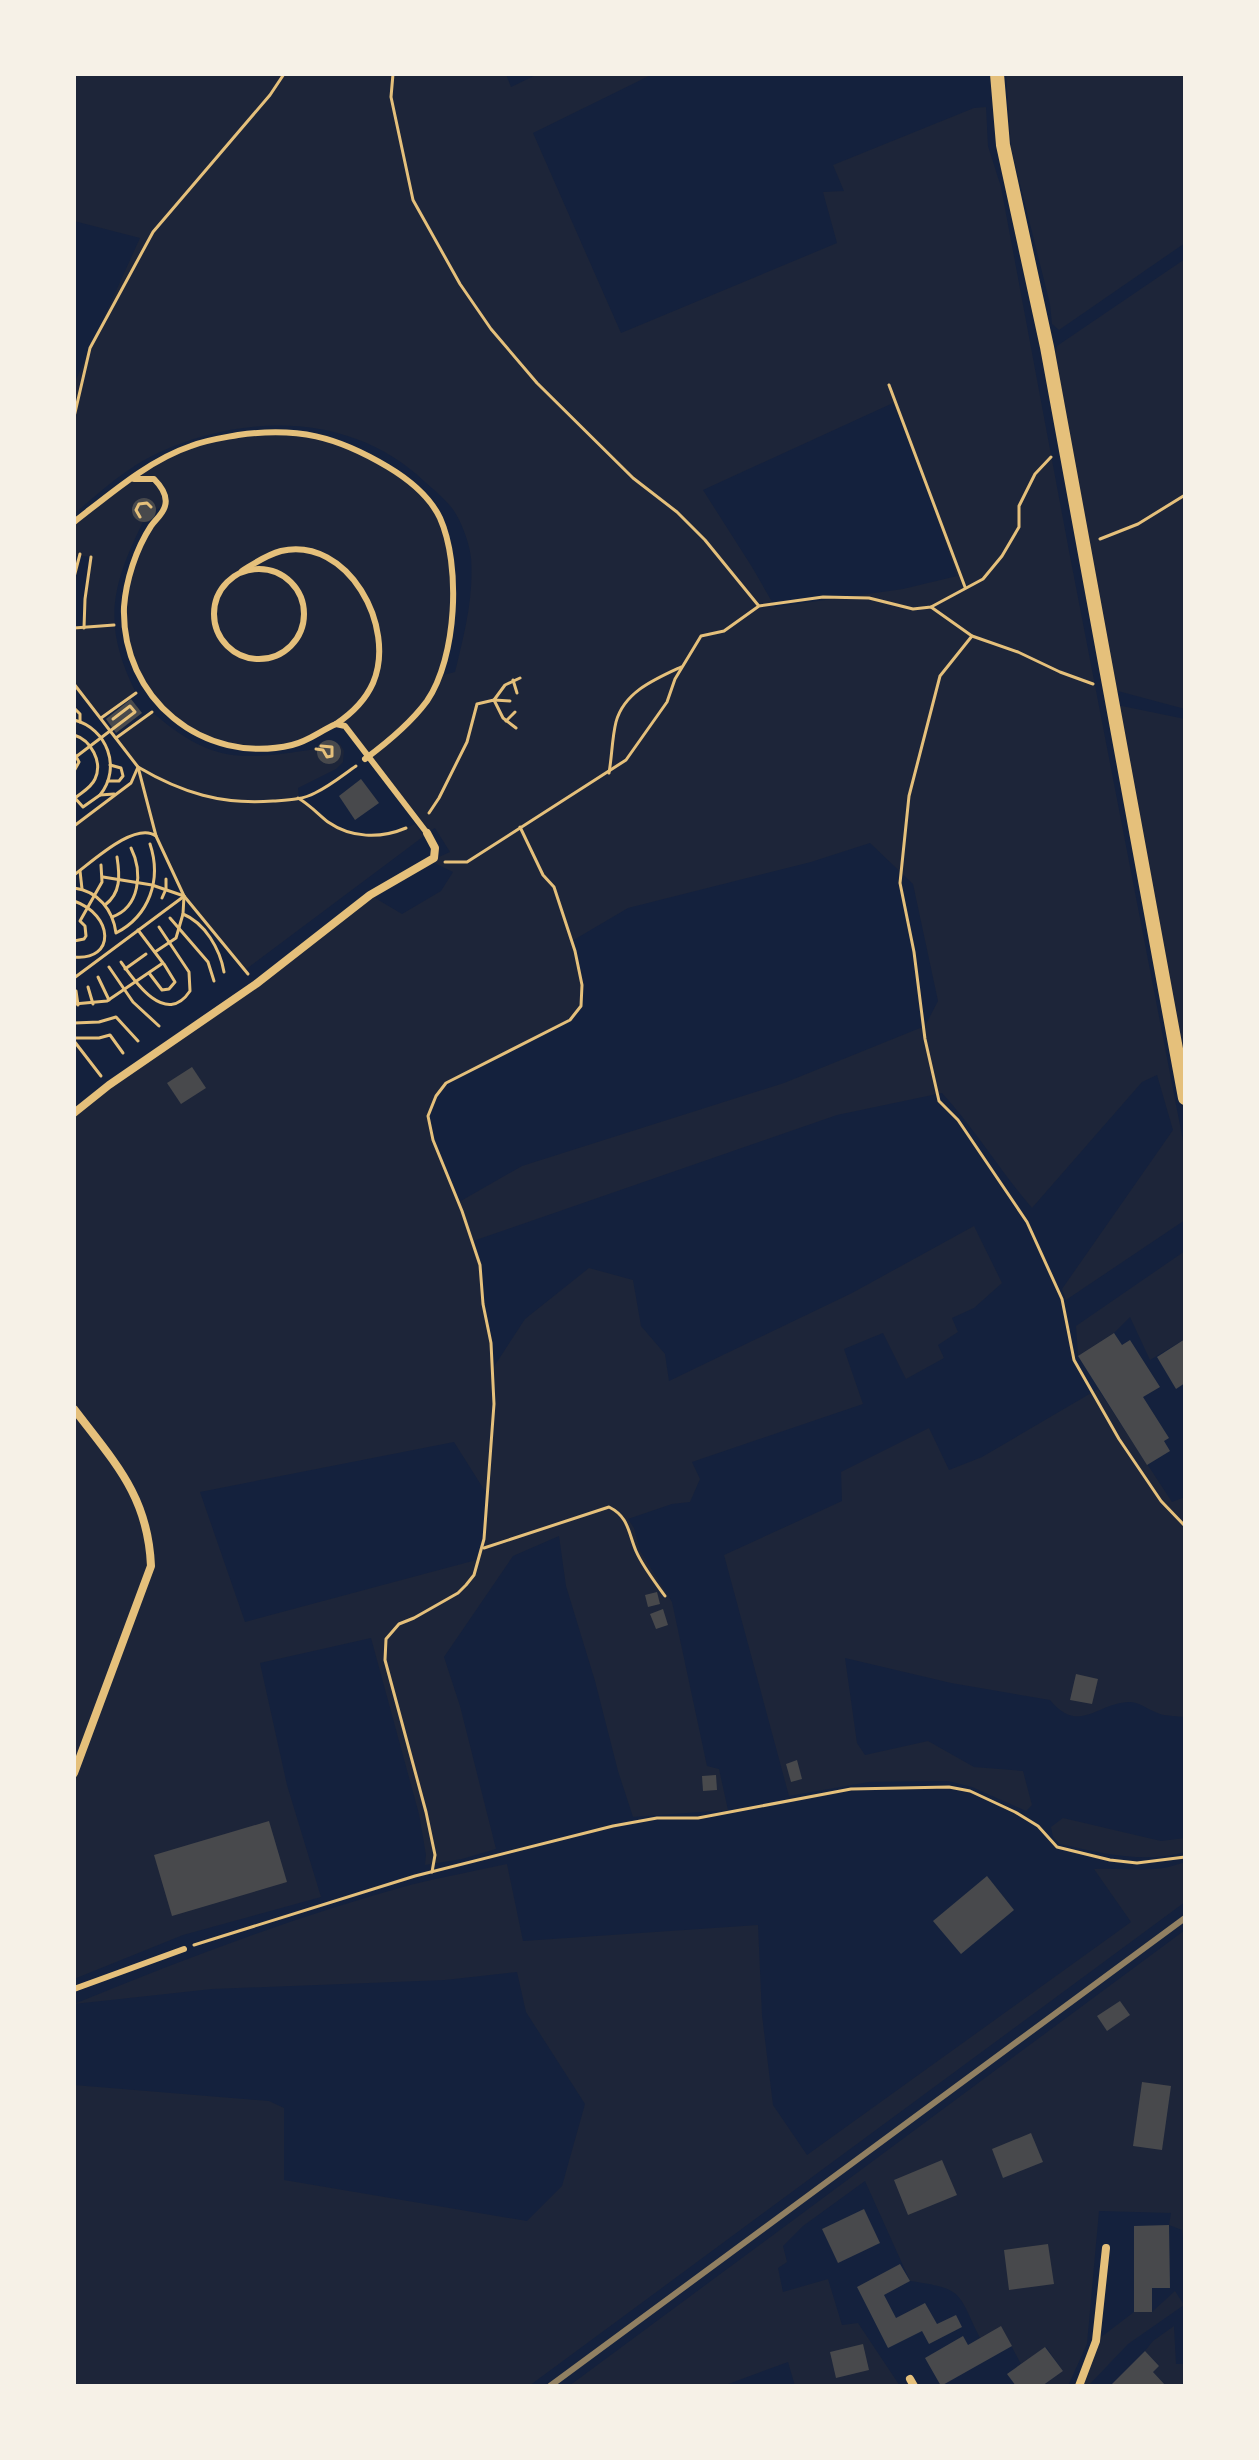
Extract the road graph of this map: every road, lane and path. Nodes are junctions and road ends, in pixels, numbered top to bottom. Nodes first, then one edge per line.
1 (284, 74) edge
2 (393, 74) edge
3 (997, 74) edge
4 (889, 385) dead end
5 (74, 417) edge
6 (1063, 441) junction
7 (133, 479) junction
8 (1185, 495) edge
9 (144, 503) dead end
10 (145, 518) dead end
11 (74, 522) edge
12 (1082, 544) junction
13 (80, 554) dead end
14 (91, 557) dead end
15 (242, 571) junction
16 (74, 577) edge
17 (965, 587) junction
18 (759, 606) junction
19 (931, 607) junction
20 (115, 617) dead end
21 (74, 628) edge
22 (84, 628) junction
23 (972, 636) junction
24 (682, 667) junction
25 (520, 678) dead end
26 (513, 680) junction
27 (131, 683) dead end
28 (75, 686) edge
29 (517, 693) dead end
30 (1109, 693) junction
31 (494, 700) junction
32 (510, 701) dead end
33 (145, 704) dead end
34 (74, 708) edge
35 (152, 712) junction
36 (515, 712) dead end
37 (101, 718) junction
38 (113, 719) dead end
39 (161, 719) dead end
40 (74, 720) edge
41 (506, 721) junction
42 (80, 722) junction
43 (336, 724) junction
44 (516, 728) dead end
45 (110, 731) junction
46 (74, 735) edge
47 (102, 738) junction
48 (116, 738) junction
49 (320, 745) dead end
50 (90, 746) junction
51 (308, 751) dead end
52 (76, 754) edge
53 (367, 758) junction
54 (110, 765) junction
55 (138, 767) junction
56 (74, 771) edge
57 (609, 773) junction
58 (108, 781) junction
59 (118, 793) junction
60 (100, 795) junction
61 (74, 798) edge
62 (298, 798) junction
63 (419, 822) junction
64 (74, 826) edge
65 (520, 827) junction
66 (427, 833) joint
67 (156, 836) junction
68 (150, 844) dead end
69 (131, 848) dead end
70 (117, 857) dead end
71 (430, 861) junction
72 (101, 865) dead end
73 (80, 871) junction
74 (74, 875) edge
75 (102, 877) junction
76 (119, 879) junction
77 (166, 879) dead end
78 (137, 881) junction
79 (152, 885) junction
80 (74, 888) edge
81 (82, 889) junction
82 (166, 889) junction
83 (184, 896) junction
84 (95, 897) junction
85 (162, 898) dead end
86 (74, 901) edge
87 (105, 905) junction
88 (89, 907) junction
89 (183, 914) junction
90 (112, 917) junction
91 (74, 918) edge
92 (170, 918) dead end
93 (80, 921) junction
94 (159, 927) dead end
95 (126, 928) junction
96 (180, 928) junction
97 (138, 930) junction
98 (131, 936) junction
99 (74, 941) edge
100 (171, 942) junction
101 (155, 952) junction
102 (146, 954) dead end
103 (74, 957) edge
104 (121, 962) dead end
105 (163, 963) junction
106 (109, 967) dead end
107 (125, 969) junction
108 (224, 972) dead end
109 (149, 973) junction
110 (98, 977) dead end
111 (74, 978) edge
112 (214, 981) dead end
113 (135, 983) junction
114 (256, 984) junction
115 (88, 987) dead end
116 (76, 991) edge
117 (125, 991) junction
118 (109, 1000) junction
119 (76, 1004) edge
120 (93, 1004) junction
121 (74, 1023) edge
122 (159, 1026) dead end
123 (74, 1040) edge
124 (138, 1041) dead end
125 (123, 1053) dead end
126 (109, 1085) junction
127 (1185, 1098) edge
128 (74, 1113) edge
129 (74, 1409) edge
130 (1185, 1526) edge
131 (482, 1549) junction
132 (665, 1596) dead end
133 (74, 1773) edge
134 (1185, 1857) edge
135 (432, 1872) junction
136 (184, 1949) joint
137 (74, 1989) edge
138 (1106, 2248) dead end
139 (1079, 2386) edge

1 - 5 path
2 - 18 path
3 - 6 street
4 - 17 path
6 - 12 street
6 - 17 path
7 - 11 lane
7 - 43 lane
7 - 53 lane
8 - 12 path
9 - 10 path
12 - 30 street
13 - 16 path
14 - 22 path
15 - 15 lane
15 - 43 lane
17 - 19 path
18 - 19 path
18 - 24 path
19 - 23 path
20 - 22 path
21 - 22 path
23 - 30 path
23 - 130 path
24 - 57 path
24 - 57 path
25 - 26 path
26 - 29 path
26 - 31 path
27 - 37 path
28 - 37 path
30 - 127 street
31 - 32 path
31 - 41 path
31 - 63 path
33 - 35 path
34 - 42 path
35 - 39 path
35 - 48 path
36 - 41 path
37 - 45 path
38 - 45 path
40 - 42 path
41 - 44 path
42 - 47 path
43 - 53 lane
45 - 47 path
45 - 48 path
46 - 50 path
47 - 50 path
47 - 54 path
48 - 55 path
49 - 51 path
50 - 52 path
50 - 61 path
52 - 56 path
53 - 62 path
53 - 63 lane
54 - 58 path
54 - 58 path
55 - 59 path
55 - 62 path
55 - 67 path
57 - 65 path
58 - 60 path
59 - 60 path
59 - 64 path
60 - 61 path
62 - 63 path
63 - 66 lane
65 - 71 path
65 - 131 path
66 - 71 street
67 - 73 path
67 - 83 path
68 - 79 path
69 - 78 path
70 - 76 path
71 - 114 street
72 - 75 path
73 - 74 path
73 - 81 path
75 - 76 path
75 - 84 path
76 - 78 path
76 - 87 path
77 - 82 path
78 - 79 path
78 - 90 path
79 - 82 path
79 - 95 path
80 - 81 path
81 - 84 path
82 - 83 path
82 - 85 path
83 - 89 path
83 - 97 path
83 - 114 path
84 - 87 path
84 - 88 path
86 - 88 path
87 - 90 path
88 - 93 path
88 - 103 path
89 - 96 path
89 - 108 path
90 - 95 path
91 - 93 path
92 - 96 path
93 - 99 path
94 - 100 path
95 - 98 path
96 - 100 path
96 - 112 path
97 - 98 path
97 - 101 path
98 - 111 path
100 - 101 path
100 - 113 path
101 - 105 path
102 - 107 path
104 - 107 path
105 - 109 path
105 - 109 path
106 - 117 path
107 - 113 path
109 - 113 path
110 - 118 path
113 - 117 path
114 - 126 street
115 - 120 path
116 - 119 path
117 - 118 path
117 - 122 path
118 - 120 path
119 - 120 path
121 - 124 path
123 - 125 path
123 - 126 path
126 - 128 street
129 - 133 street
131 - 132 path
131 - 135 path
134 - 135 path
135 - 136 path
136 - 137 lane
138 - 139 street

